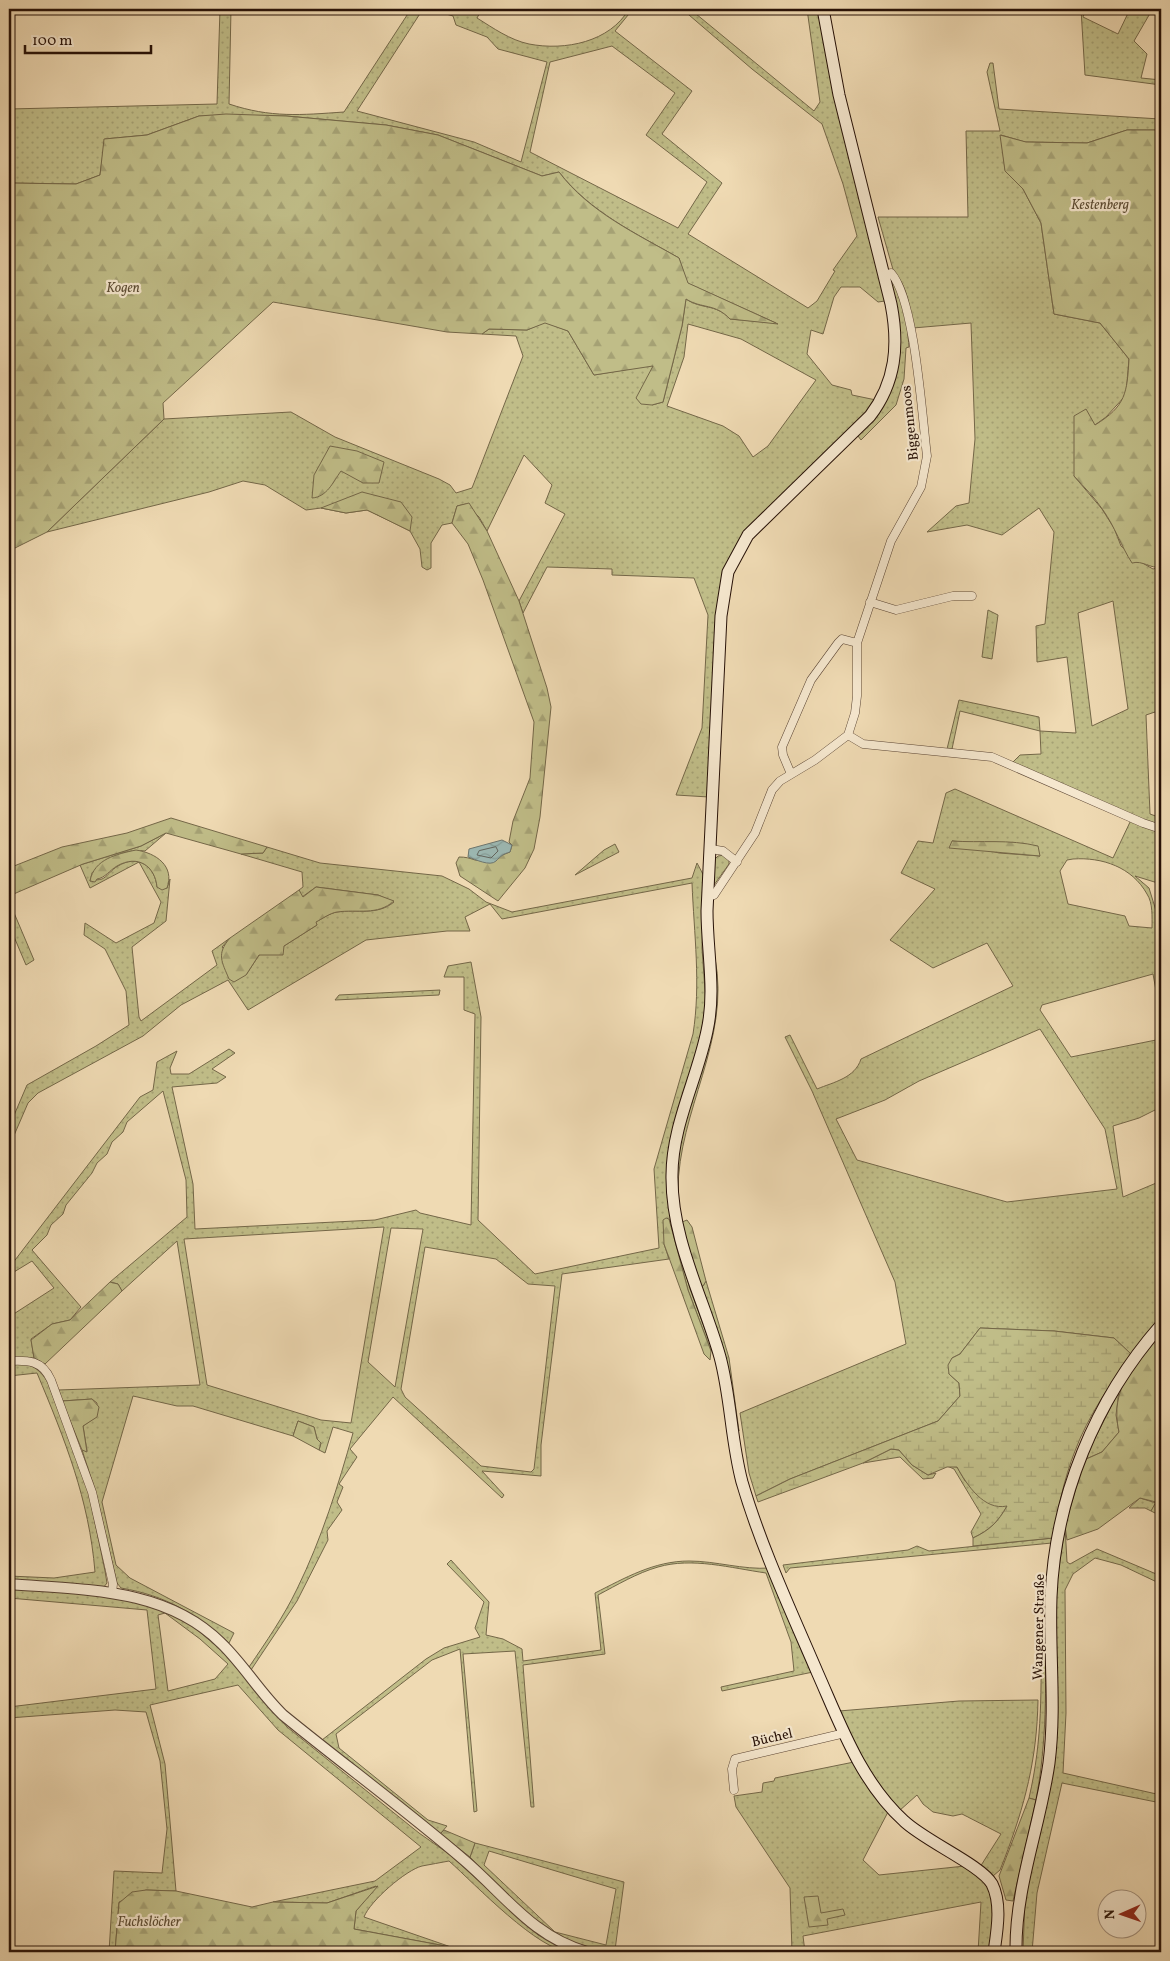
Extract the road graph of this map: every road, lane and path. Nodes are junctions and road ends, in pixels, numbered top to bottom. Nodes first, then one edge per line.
1 (823, 9) edge
2 (884, 276) junction
3 (972, 596) dead end
4 (870, 602) junction
5 (857, 643) junction
6 (848, 735) junction
7 (791, 774) junction
8 (1161, 829) edge
9 (711, 849) junction
10 (737, 862) junction
11 (708, 897) junction
12 (1161, 1326) edge
13 (9, 1360) edge
14 (9, 1584) edge
15 (112, 1593) junction
16 (845, 1733) junction
17 (734, 1790) dead end
18 (587, 1952) edge
19 (994, 1952) edge
20 (1016, 1952) edge

1 - 2 main road
2 - 4 street, Biggenmoos
2 - 9 main road
3 - 4 street
4 - 5 street, Biggenmoos
5 - 6 street, Biggenmoos
5 - 7 street
6 - 7 street
6 - 8 street
7 - 10 street
9 - 10 street
9 - 11 main road
10 - 11 street
11 - 16 main road
12 - 20 main road, Wangener Straße
13 - 15 street
14 - 15 street
15 - 18 street
16 - 17 street, Büchel
16 - 19 main road

